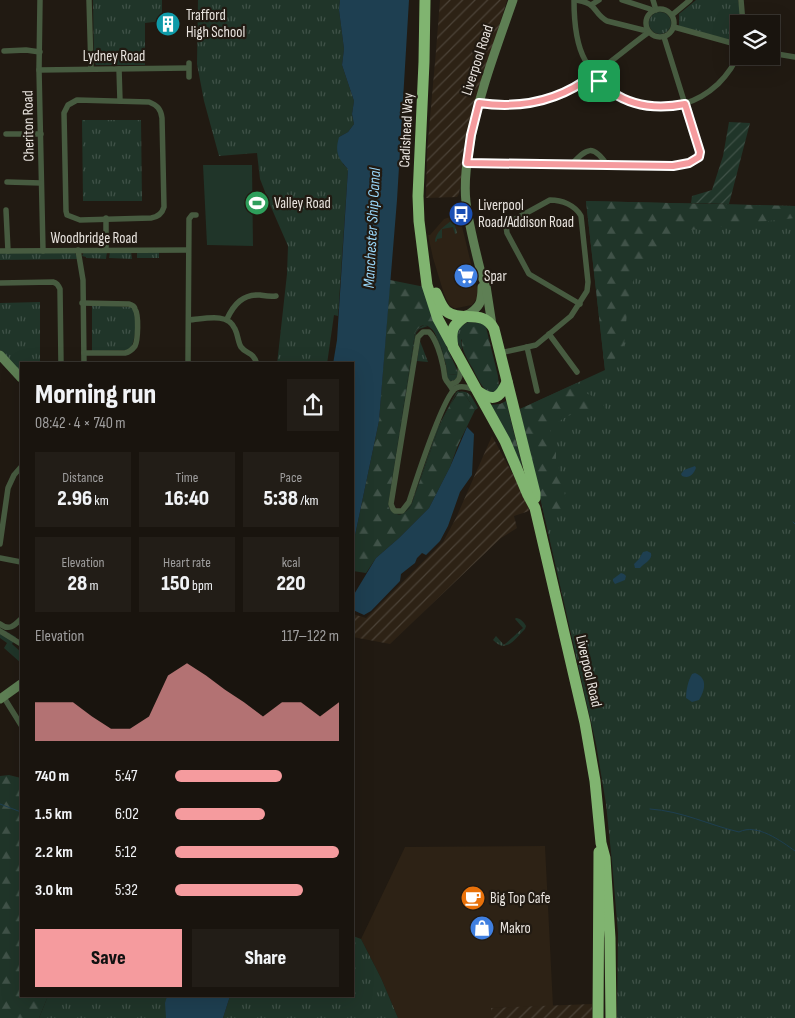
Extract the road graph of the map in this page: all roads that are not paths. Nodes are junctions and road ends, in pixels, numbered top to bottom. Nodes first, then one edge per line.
1 (40, 0) edge
2 (89, 0) edge
3 (426, 0) edge
4 (513, 0) edge
5 (575, 0) edge
6 (599, 0) edge
7 (622, 0) edge
8 (653, 0) edge
9 (690, 0) edge
10 (741, 0) edge
11 (591, 5) junction
12 (655, 10) junction
13 (672, 15) junction
14 (743, 15) edge
15 (674, 27) junction
16 (648, 31) junction
17 (664, 37) junction
18 (730, 43) edge
19 (4, 51) dead end
20 (40, 52) junction
21 (780, 54) edge
22 (795, 57) edge
23 (732, 65) edge
24 (91, 69) junction
25 (119, 69) junction
26 (39, 70) junction
27 (594, 74) junction
28 (189, 77) dead end
29 (120, 101) junction
30 (479, 103) junction
31 (685, 104) junction
32 (6, 134) dead end
33 (41, 134) junction
34 (467, 163) junction
35 (572, 164) junction
36 (607, 165) junction
37 (7, 182) dead end
38 (41, 183) junction
39 (6, 210) dead end
40 (196, 215) dead end
41 (106, 218) junction
42 (78, 250) junction
43 (106, 250) junction
44 (188, 250) junction
45 (0, 251) edge
46 (8, 251) junction
47 (43, 251) junction
48 (424, 261) junction
49 (482, 277) junction
50 (0, 283) edge
51 (276, 296) dead end
52 (82, 303) junction
53 (580, 304) junction
54 (466, 316) junction
55 (227, 319) junction
56 (189, 320) junction
57 (492, 324) junction
58 (549, 334) junction
59 (453, 347) junction
60 (527, 347) junction
61 (84, 353) junction
62 (500, 353) junction
63 (0, 356) edge
64 (460, 359) junction
65 (61, 362) edge
66 (84, 362) edge
67 (188, 362) edge
68 (256, 362) edge
69 (577, 372) dead end
70 (20, 377) edge
71 (507, 382) junction
72 (451, 384) junction
73 (473, 390) junction
74 (453, 391) junction
75 (537, 391) dead end
76 (20, 468) edge
77 (535, 508) junction
78 (0, 544) edge
79 (0, 558) edge
80 (20, 562) edge
81 (20, 620) edge
82 (0, 624) edge
83 (1, 635) edge
84 (20, 644) edge
85 (20, 685) edge
86 (2, 698) edge
87 (20, 724) edge
88 (601, 843) junction
89 (598, 1018) edge
90 (611, 1018) edge

1 - 20 street, Cheriton Road
2 - 24 street
3 - 48 highway, Cadishead Way
4 - 30 main road, Liverpool Road
5 - 11 street
5 - 27 street
6 - 11 street
7 - 12 street
8 - 12 street
9 - 13 street
10 - 14 street
11 - 16 street
12 - 13 street
12 - 16 street
13 - 15 street
15 - 17 street
15 - 18 street
16 - 17 street
16 - 27 street
17 - 31 street
19 - 20 street
20 - 26 street, Cheriton Road
21 - 22 street
23 - 31 street
24 - 25 street, Lydney Road
24 - 26 street, Lydney Road
25 - 28 street, Lydney Road
25 - 29 street
26 - 33 street, Cheriton Road
27 - 30 street
27 - 31 street
29 - 41 street
29 - 41 street
30 - 34 main road, Liverpool Road
31 - 36 street
32 - 33 street
33 - 38 street, Cheriton Road
34 - 35 street
34 - 49 main road, Liverpool Road
35 - 36 street
35 - 36 street
37 - 38 street
38 - 47 street, Cheriton Road
39 - 46 street
40 - 44 street
41 - 43 street
42 - 43 street, Woodbridge Road
42 - 47 street, Woodbridge Road
42 - 52 street
43 - 44 street, Woodbridge Road
44 - 56 street
45 - 46 street, Woodbridge Road
46 - 47 street, Woodbridge Road
48 - 54 highway, Cadishead Way
48 - 59 highway, Cadishead Way
49 - 54 main road, Liverpool Road
49 - 57 main road, Liverpool Road
50 - 65 street
51 - 55 street
52 - 61 street
52 - 61 street
53 - 53 street
53 - 58 street
54 - 57 highway, Cadishead Way
54 - 59 highway
55 - 56 street
55 - 68 street
56 - 67 street
57 - 62 highway, Liverpool Road
58 - 60 street
58 - 69 street
59 - 64 highway, Cadishead Way
60 - 62 street
60 - 75 street
61 - 66 street
62 - 71 highway, Liverpool Road
63 - 70 main road
64 - 72 street
64 - 73 highway, Liverpool Road
71 - 73 highway
71 - 77 highway, Liverpool Road
72 - 74 street
72 - 74 street
73 - 74 street
73 - 77 highway, Liverpool Road
76 - 78 street
77 - 88 highway, Liverpool Road
79 - 80 street
81 - 82 street
83 - 84 street
85 - 86 main road
86 - 87 street
88 - 89 highway, Liverpool Road
88 - 90 highway, Liverpool Road

